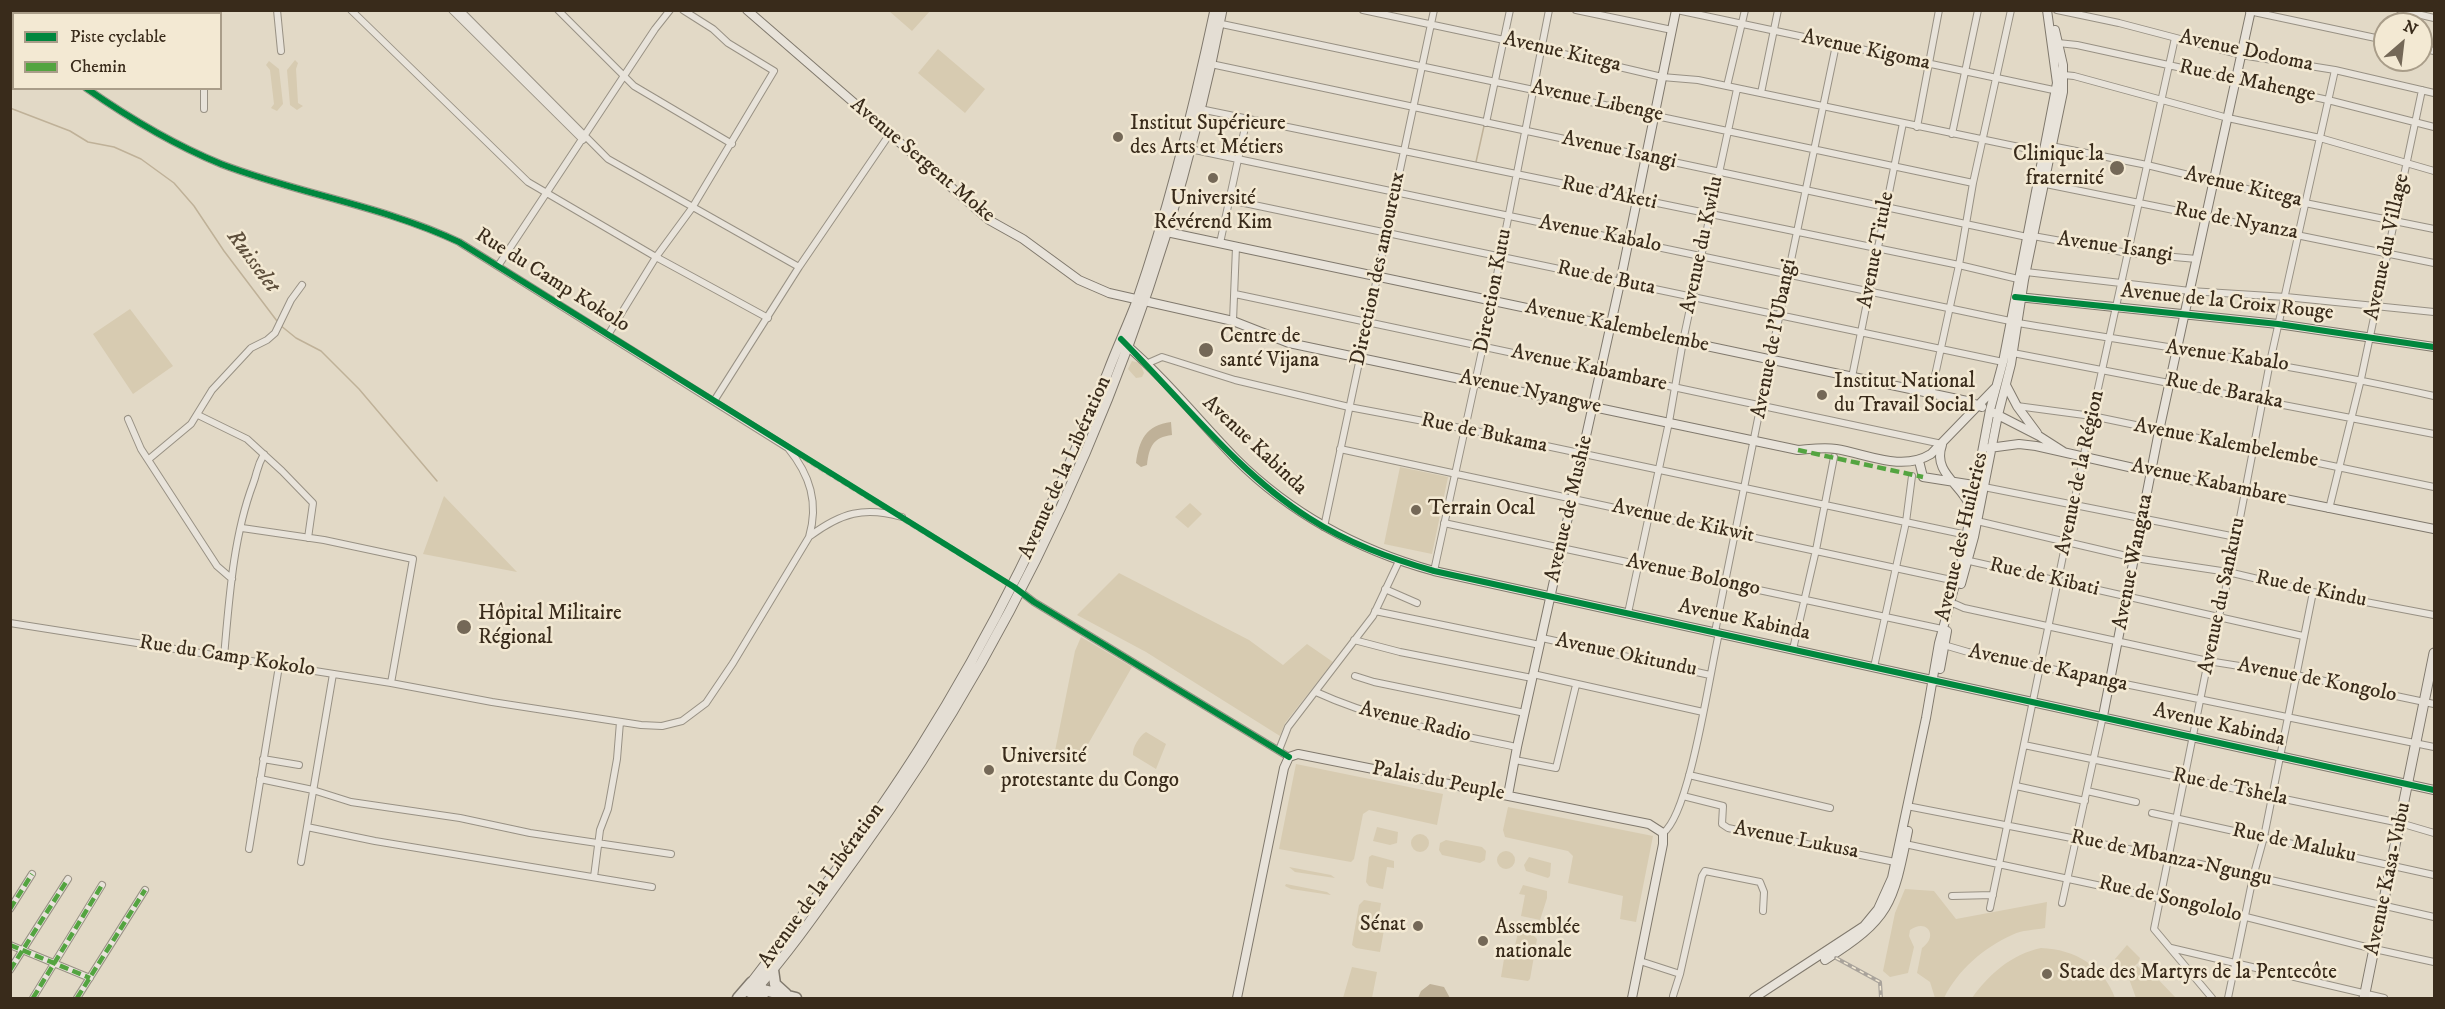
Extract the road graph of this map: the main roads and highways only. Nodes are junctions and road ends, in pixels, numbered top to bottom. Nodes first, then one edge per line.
1 (1215, 10) edge
2 (1222, 10) edge
3 (1216, 22) junction
4 (1163, 232) junction
5 (1124, 343) junction
6 (2434, 653) edge
7 (2430, 703) edge
8 (773, 970) junction
9 (749, 992) edge
10 (2365, 997) edge
11 (794, 998) edge
12 (763, 999) edge

1 - 3 main road, Avenue de la Libération
2 - 3 main road, Avenue de la Libération
3 - 4 main road, Avenue de la Libération
3 - 4 main road, Avenue de la Libération
4 - 5 main road, Avenue de la Libération
5 - 8 main road, Avenue de la Libération
5 - 9 main road, Avenue de la Libération
6 - 7 main road, Avenue Kasa-Vubu
7 - 10 main road, Avenue Kasa-Vubu
8 - 9 main road, Avenue de la Libération
8 - 11 highway
9 - 11 highway
9 - 12 highway

